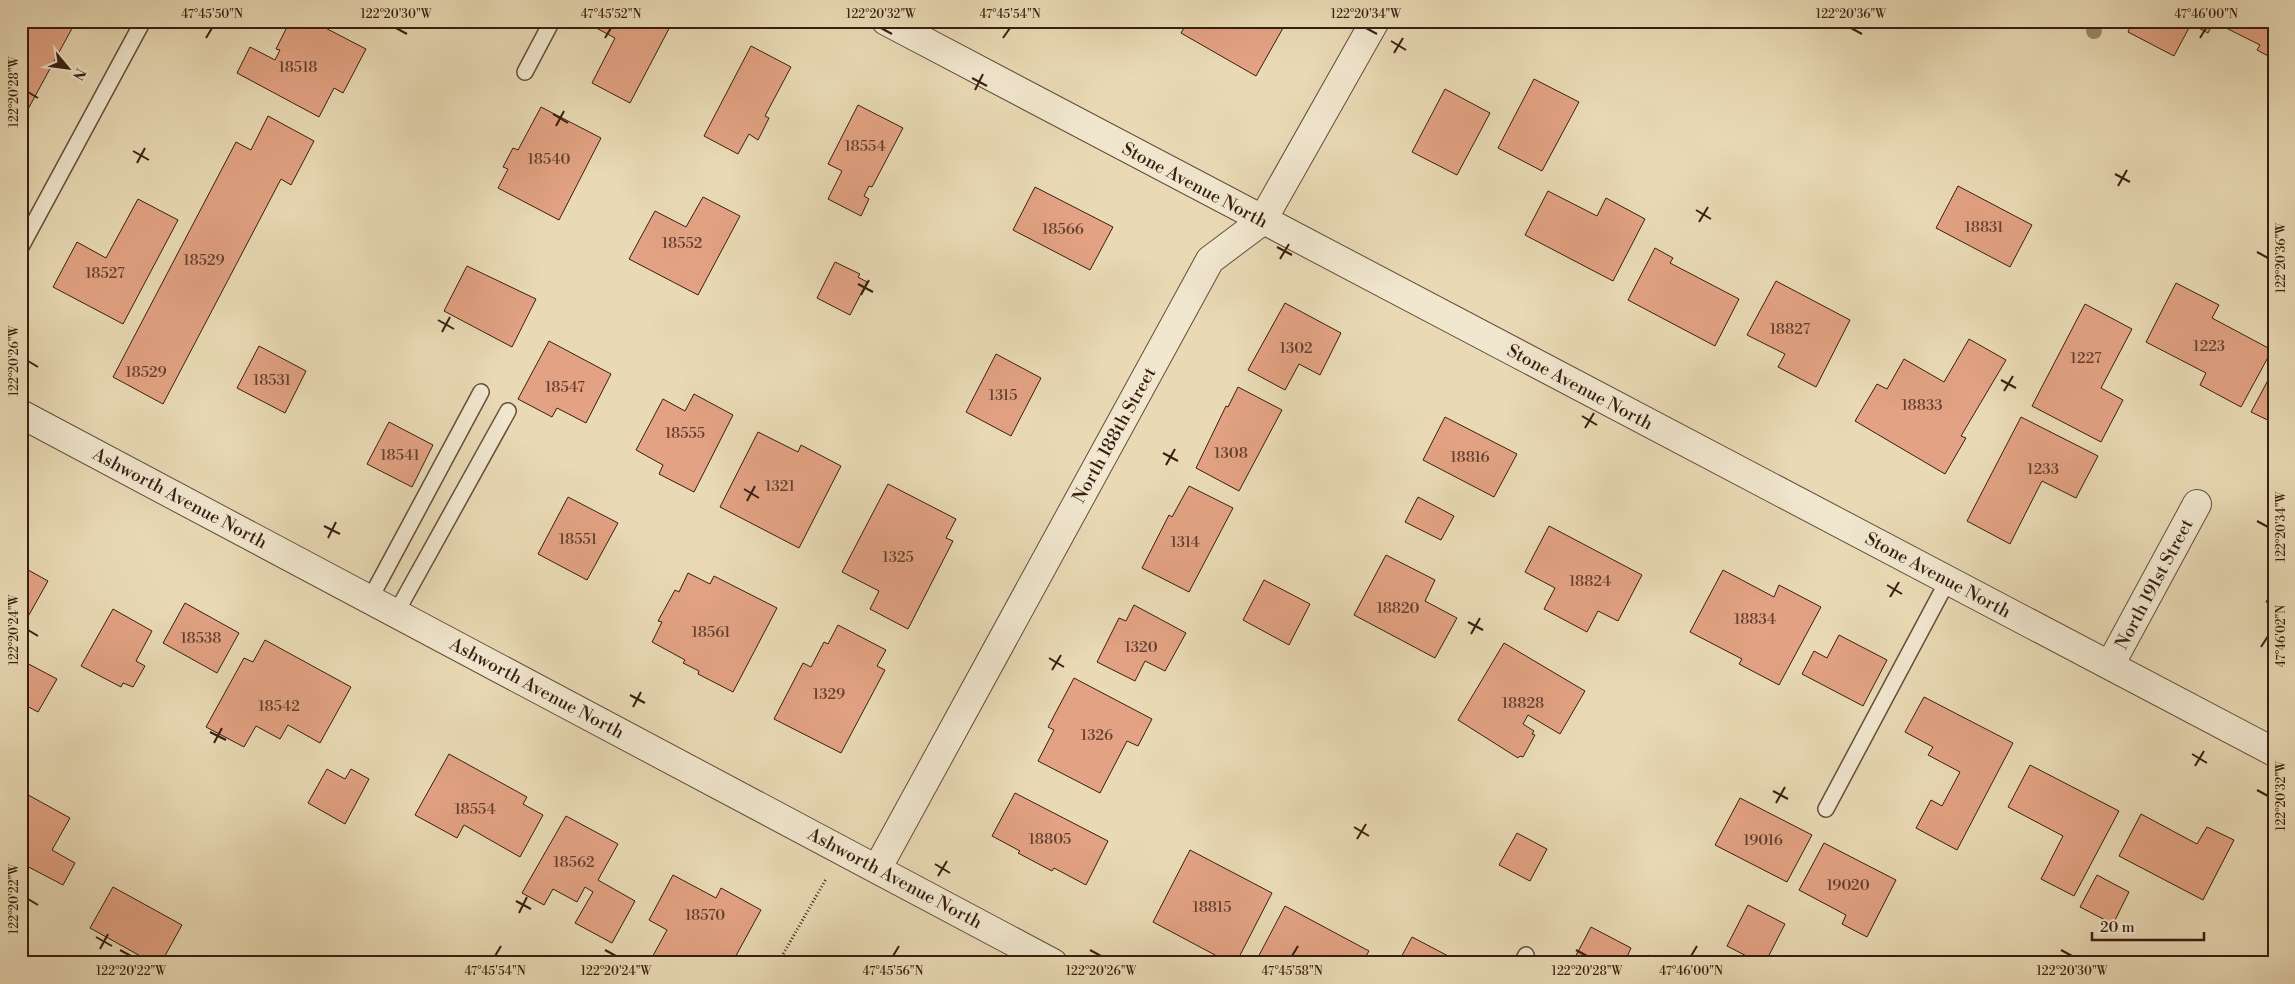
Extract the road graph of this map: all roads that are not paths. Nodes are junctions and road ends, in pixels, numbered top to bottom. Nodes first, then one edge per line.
1 (143, 21) edge
2 (552, 21) edge
3 (886, 21) edge
4 (1375, 21) edge
5 (525, 72) dead end
6 (1262, 221) junction
7 (21, 247) edge
8 (481, 392) dead end
9 (508, 411) dead end
10 (21, 414) edge
11 (2197, 504) dead end
12 (1948, 580) junction
13 (370, 599) junction
14 (396, 613) junction
15 (2110, 664) junction
16 (2274, 752) edge
17 (1826, 810) dead end
18 (877, 869) junction
19 (1053, 963) edge

1 - 7 lane
2 - 5 lane
3 - 6 street, Stone Avenue North
4 - 6 street, North 188th Street
6 - 12 street, Stone Avenue North
6 - 18 street, North 188th Street
8 - 13 lane
9 - 14 lane
10 - 13 street, Ashworth Avenue North
11 - 15 street, North 191st Street
12 - 15 street, Stone Avenue North
12 - 17 lane
13 - 14 street, Ashworth Avenue North
14 - 18 street, Ashworth Avenue North
15 - 16 street, Stone Avenue North
18 - 19 street, Ashworth Avenue North

